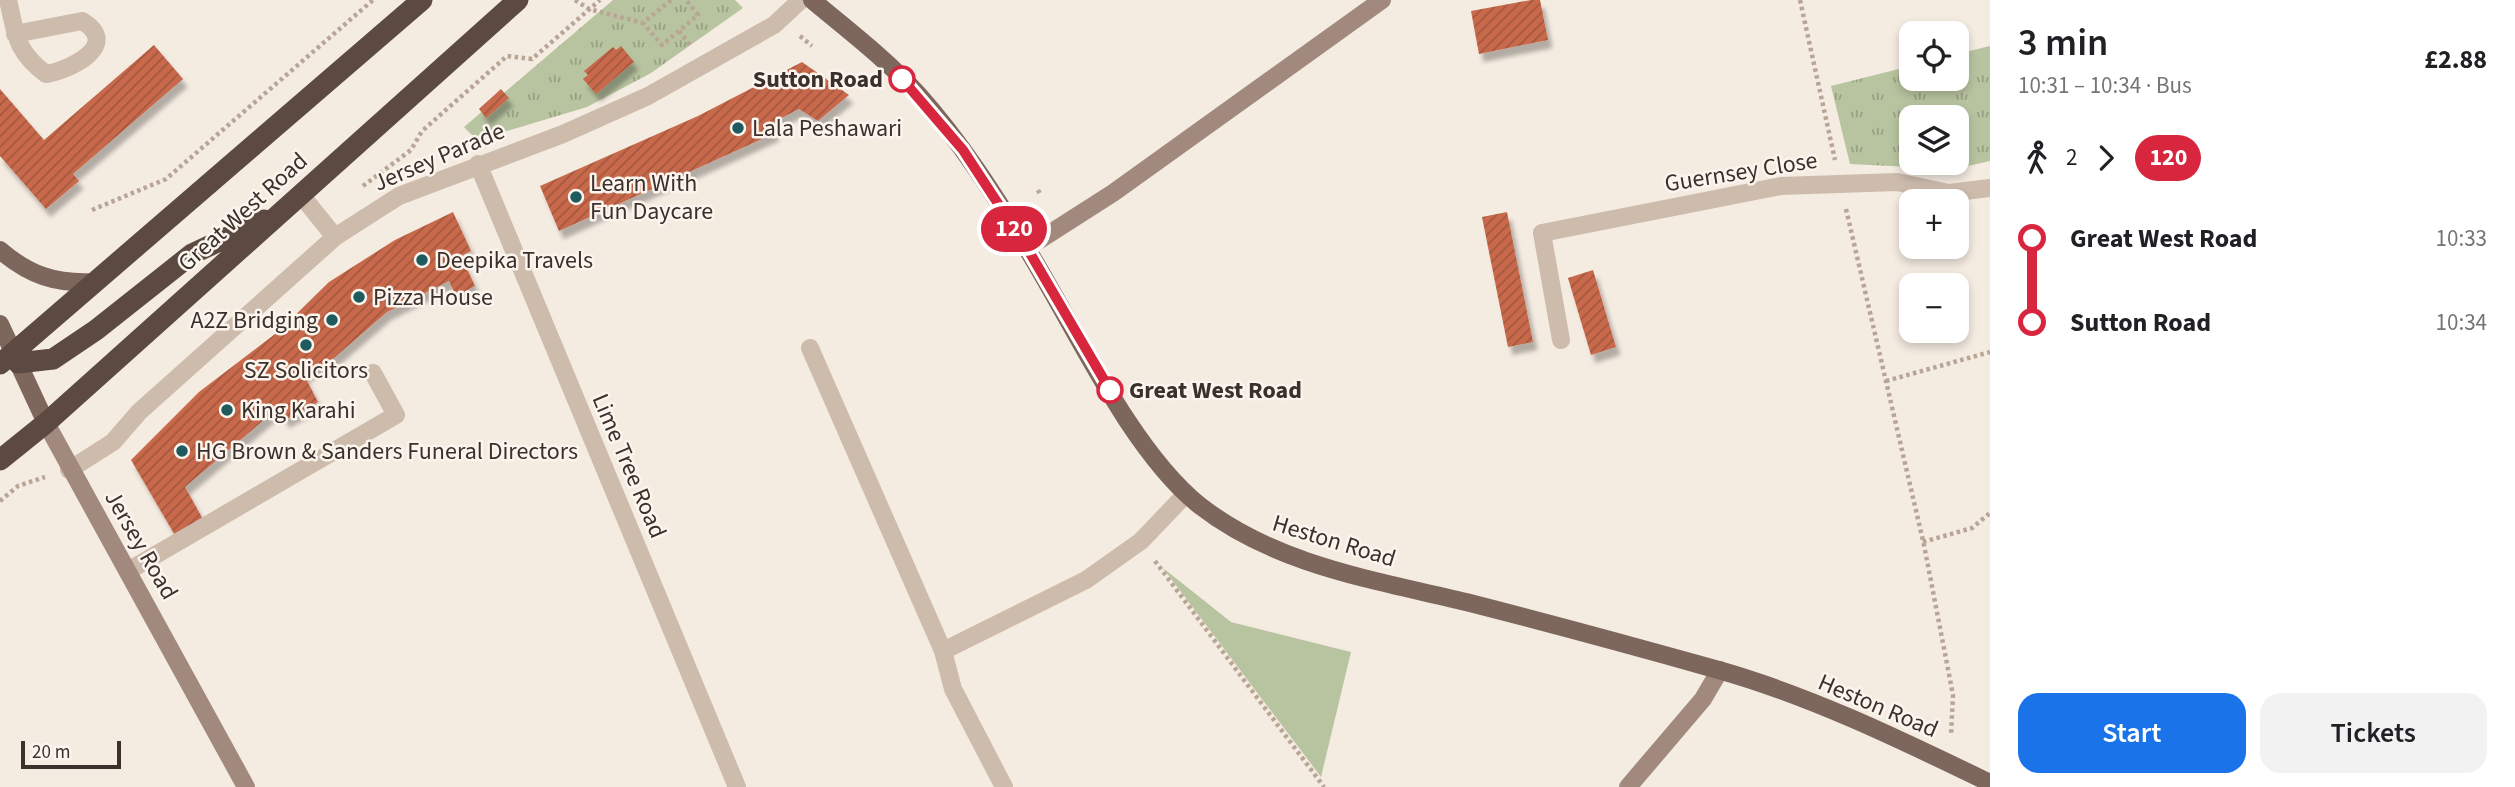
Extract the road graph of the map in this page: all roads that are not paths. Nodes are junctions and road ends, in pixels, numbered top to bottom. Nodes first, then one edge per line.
1 (8, 0) edge
2 (422, 0) edge
3 (518, 0) edge
4 (801, 0) edge
5 (812, 0) edge
6 (1382, 0) edge
7 (15, 34) dead end
8 (478, 164) junction
9 (1990, 188) edge
10 (301, 195) junction
11 (285, 210) junction
12 (335, 237) junction
13 (1027, 248) junction
14 (0, 250) edge
15 (94, 282) junction
16 (0, 324) edge
17 (1561, 340) dead end
18 (810, 348) dead end
19 (11, 360) edge
20 (373, 373) dead end
21 (46, 423) junction
22 (0, 460) edge
23 (69, 470) junction
24 (1186, 494) junction
25 (128, 571) junction
26 (943, 651) junction
27 (1720, 670) junction
28 (1990, 783) edge
29 (246, 787) edge
30 (737, 787) edge
31 (1004, 787) edge
32 (1628, 787) edge

1 - 7 street
2 - 15 highway, Great West Road
3 - 10 highway, Great West Road
4 - 8 street, Jersey Parade
5 - 13 main road, Heston Road
6 - 13 street
8 - 12 street, Jersey Parade
8 - 30 street, Lime Tree Road
9 - 17 street, Guernsey Close
10 - 11 highway, Great West Road
10 - 12 street
11 - 19 highway
11 - 21 highway, Great West Road
12 - 23 street, Jersey Parade
13 - 24 main road, Heston Road
14 - 15 main road
15 - 19 highway, Great West Road
16 - 19 main road, Jersey Road
18 - 26 street
19 - 21 main road, Jersey Road
20 - 25 street
21 - 22 highway, Great West Road
21 - 23 street, Jersey Road
23 - 25 street, Jersey Road
24 - 26 street
24 - 27 main road, Heston Road
25 - 29 street, Jersey Road
26 - 31 street
27 - 28 main road, Heston Road
27 - 32 street

